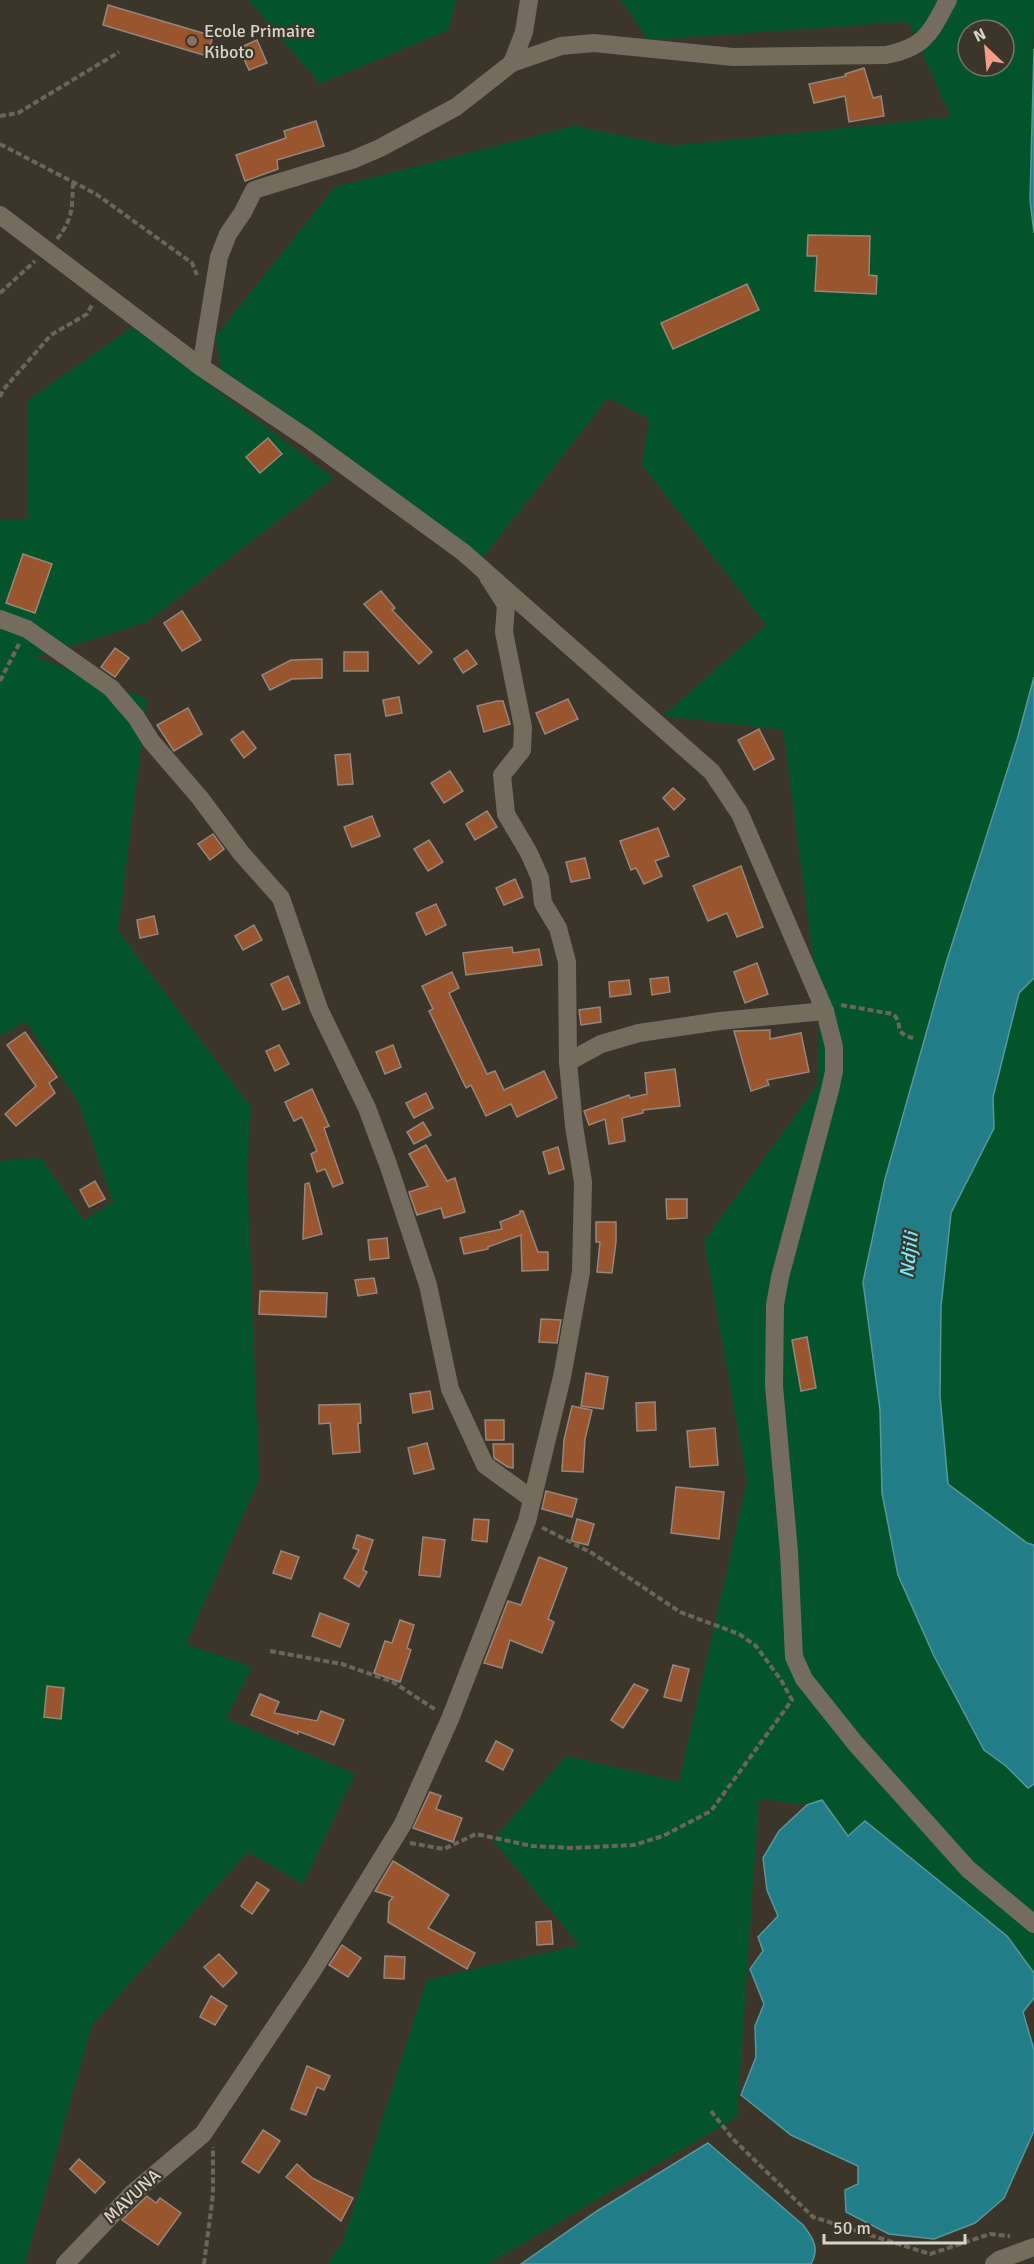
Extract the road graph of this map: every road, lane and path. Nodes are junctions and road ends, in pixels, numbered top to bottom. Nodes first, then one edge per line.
1 (529, 0) edge
2 (948, 0) edge
3 (118, 52) dead end
4 (512, 63) junction
5 (0, 116) edge
6 (0, 144) edge
7 (73, 180) junction
8 (0, 215) edge
9 (47, 250) junction
10 (199, 282) dead end
11 (100, 291) junction
12 (0, 293) edge
13 (201, 367) junction
14 (0, 397) edge
15 (464, 552) junction
16 (0, 619) edge
17 (27, 629) junction
18 (0, 681) edge
19 (824, 1007) junction
20 (913, 1038) dead end
21 (568, 1062) junction
22 (532, 1499) junction
23 (527, 1521) junction
24 (270, 1651) dead end
25 (450, 1719) junction
26 (391, 1843) junction
27 (1034, 1924) edge
28 (711, 2111) dead end
29 (207, 2128) junction
30 (1027, 2242) edge
31 (65, 2264) edge
32 (204, 2264) edge
33 (994, 2264) edge

1 - 4 street
2 - 4 street
3 - 5 path
4 - 13 street
6 - 7 path
7 - 9 path
7 - 10 path
8 - 9 street
9 - 11 street
9 - 12 path
11 - 13 street
11 - 14 path
13 - 15 street
15 - 19 street
15 - 21 street, MAVUNA
16 - 17 street
17 - 18 path
17 - 22 street
19 - 20 path
19 - 21 street
19 - 27 street
21 - 22 street, MAVUNA
22 - 23 street, MAVUNA
23 - 25 street, MAVUNA
23 - 26 path
24 - 25 path
25 - 26 street, MAVUNA
26 - 29 street, MAVUNA
28 - 30 path
29 - 31 street, MAVUNA
29 - 32 path
30 - 33 street

